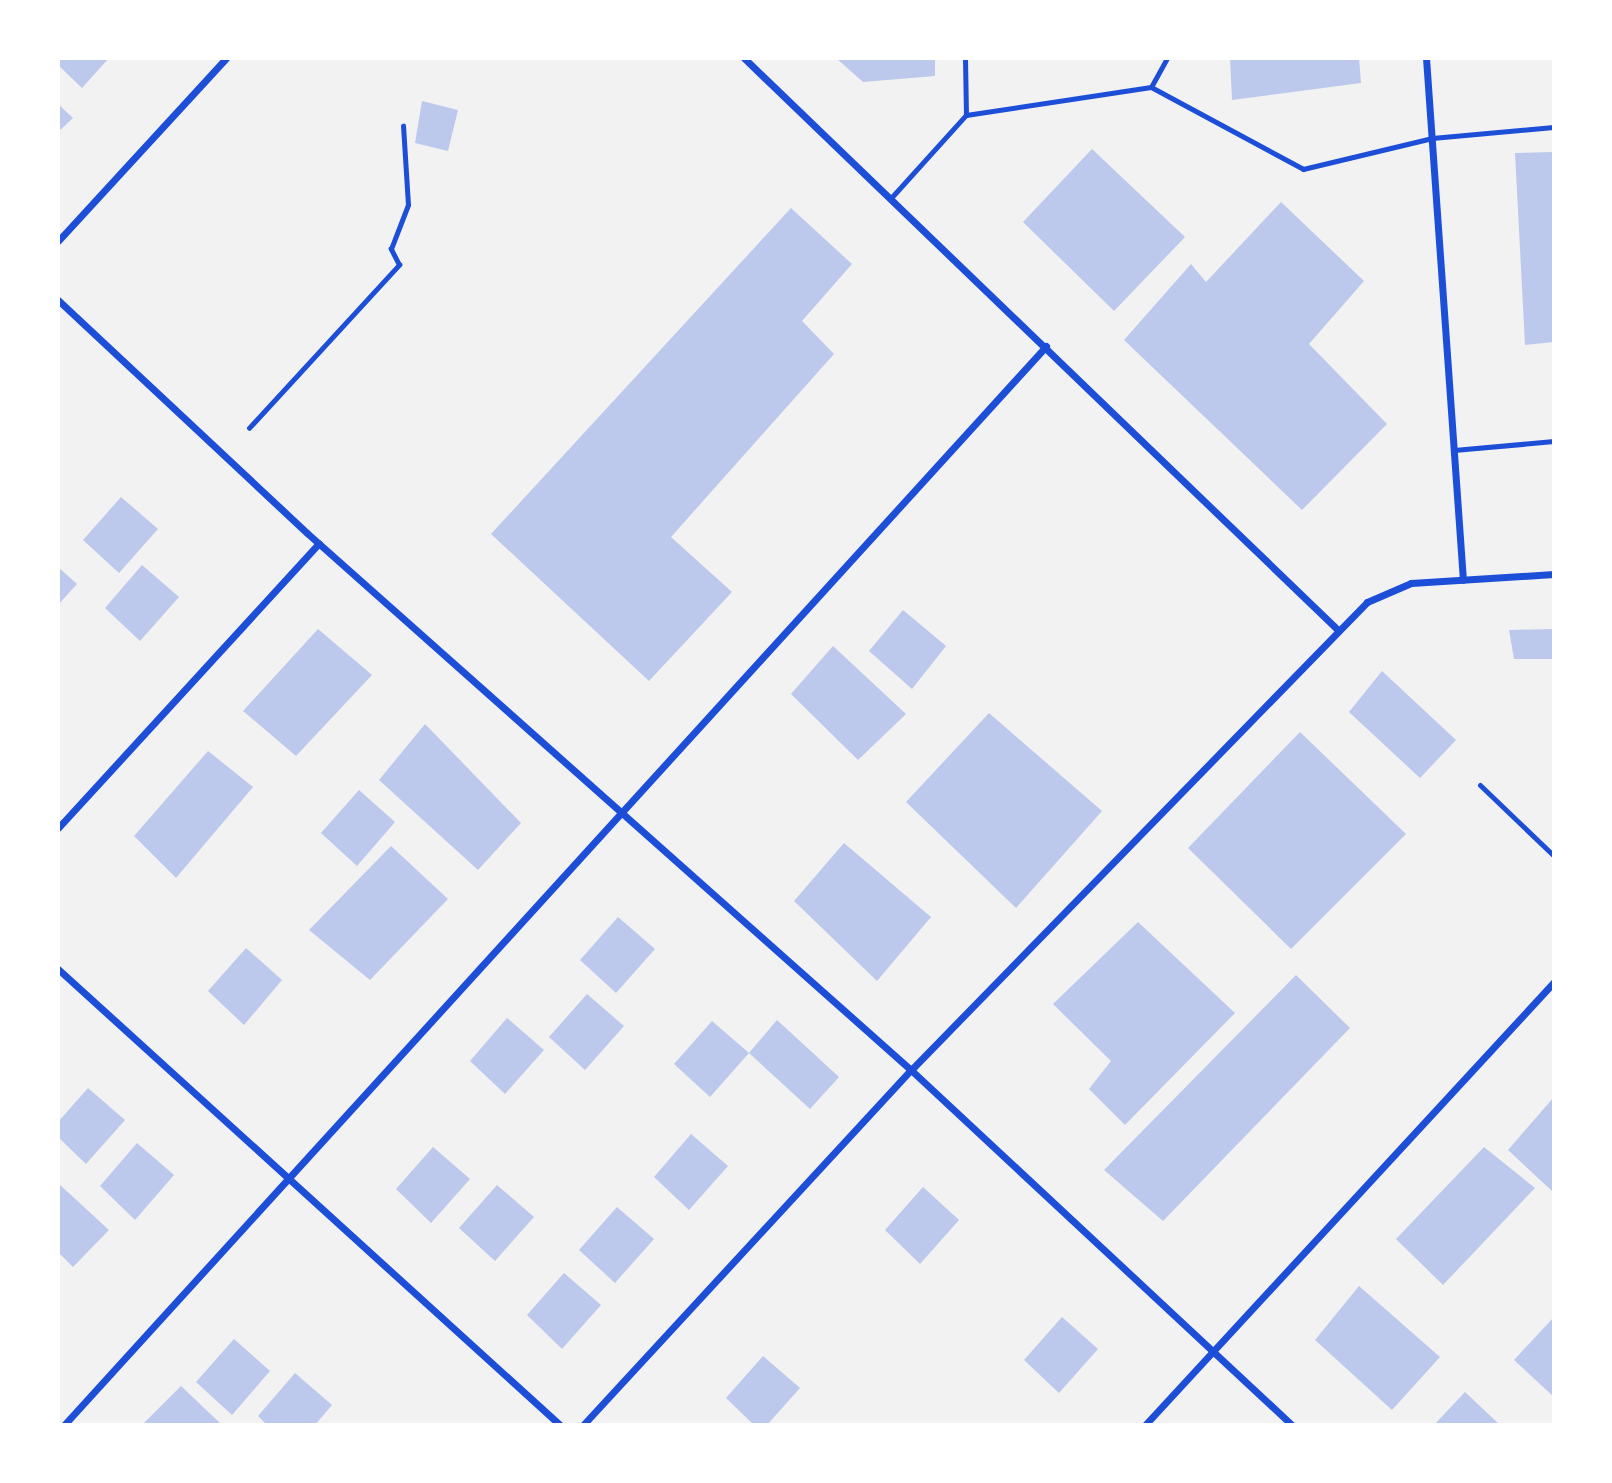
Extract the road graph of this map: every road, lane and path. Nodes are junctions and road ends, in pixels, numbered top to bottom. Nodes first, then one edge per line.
1 (226, 58) edge
2 (744, 58) edge
3 (965, 58) edge
4 (1167, 58) edge
5 (1426, 58) edge
6 (1150, 87) junction
7 (966, 115) junction
8 (403, 126) dead end
9 (1554, 127) edge
10 (1432, 138) junction
11 (890, 199) junction
12 (58, 241) edge
13 (58, 300) edge
14 (1046, 346) junction
15 (249, 428) dead end
16 (1554, 441) edge
17 (1454, 450) junction
18 (319, 543) junction
19 (1554, 574) edge
20 (1463, 580) junction
21 (1338, 630) junction
22 (1480, 785) dead end
23 (620, 815) junction
24 (58, 828) edge
25 (1554, 856) edge
26 (58, 969) edge
27 (1554, 982) edge
28 (911, 1070) junction
29 (289, 1179) junction
30 (1213, 1352) junction
31 (64, 1425) edge
32 (561, 1425) edge
33 (583, 1425) edge
34 (1145, 1425) edge
35 (1293, 1425) edge

1 - 12 street
2 - 11 street
3 - 7 lane
4 - 6 lane
5 - 10 street
6 - 7 lane
6 - 10 lane
7 - 11 lane
8 - 15 path
9 - 10 lane
10 - 17 street
11 - 14 street
13 - 18 street
14 - 21 street
14 - 23 street
16 - 17 lane
17 - 20 street
18 - 23 street
18 - 24 street
19 - 20 street
20 - 21 street
21 - 28 street
22 - 25 lane
23 - 28 street
23 - 29 street
26 - 29 street
27 - 30 street
28 - 30 street
28 - 33 street
29 - 31 street
29 - 32 street
30 - 34 street
30 - 35 street

